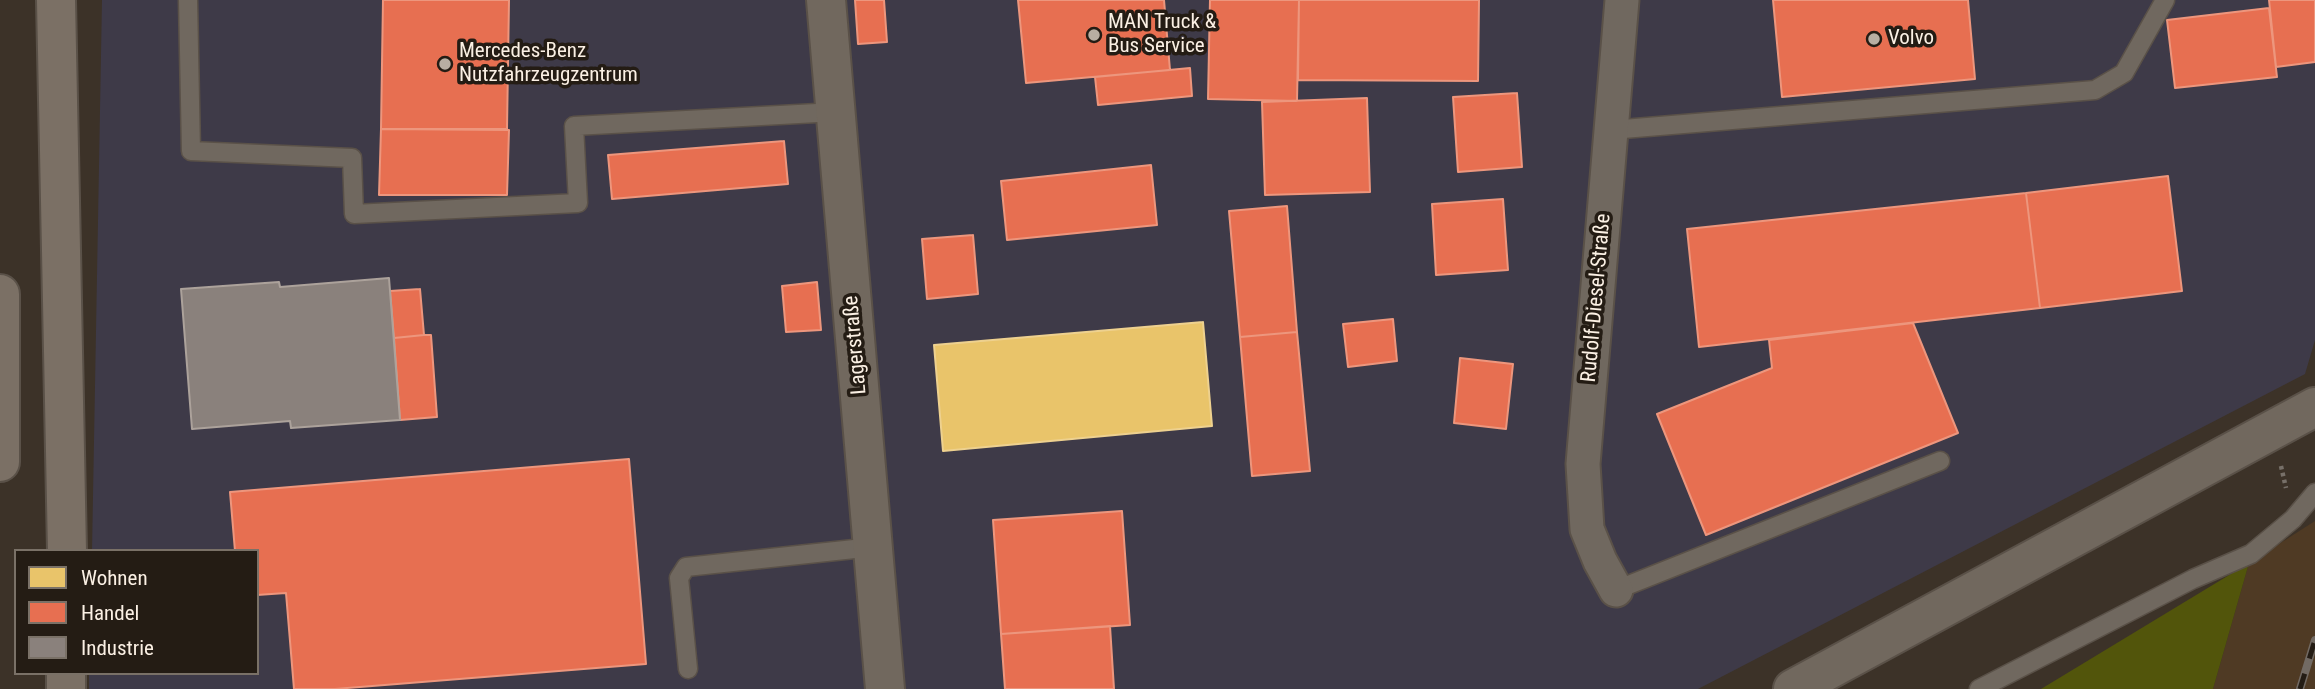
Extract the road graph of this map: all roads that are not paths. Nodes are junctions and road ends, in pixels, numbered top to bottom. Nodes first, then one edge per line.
1 (56, 0) edge
2 (188, 0) edge
3 (826, 0) edge
4 (1622, 0) edge
5 (2165, 0) edge
6 (835, 112) junction
7 (1611, 130) junction
8 (0, 294) edge
9 (2315, 407) edge
10 (1940, 461) dead end
11 (0, 462) edge
12 (2315, 493) edge
13 (873, 547) junction
14 (66, 549) edge
15 (1616, 590) joint
16 (688, 669) dead end
17 (885, 689) edge
18 (1793, 689) edge
19 (1979, 689) edge

1 - 14 main road
2 - 6 lane
3 - 6 street, Lagerstraße
4 - 7 street, Rudolf-Diesel-Straße
5 - 7 lane
6 - 13 street, Lagerstraße
7 - 15 street, Rudolf-Diesel-Straße
8 - 11 main road
9 - 18 street
10 - 15 lane
12 - 19 lane
13 - 16 lane
13 - 17 street, Lagerstraße

